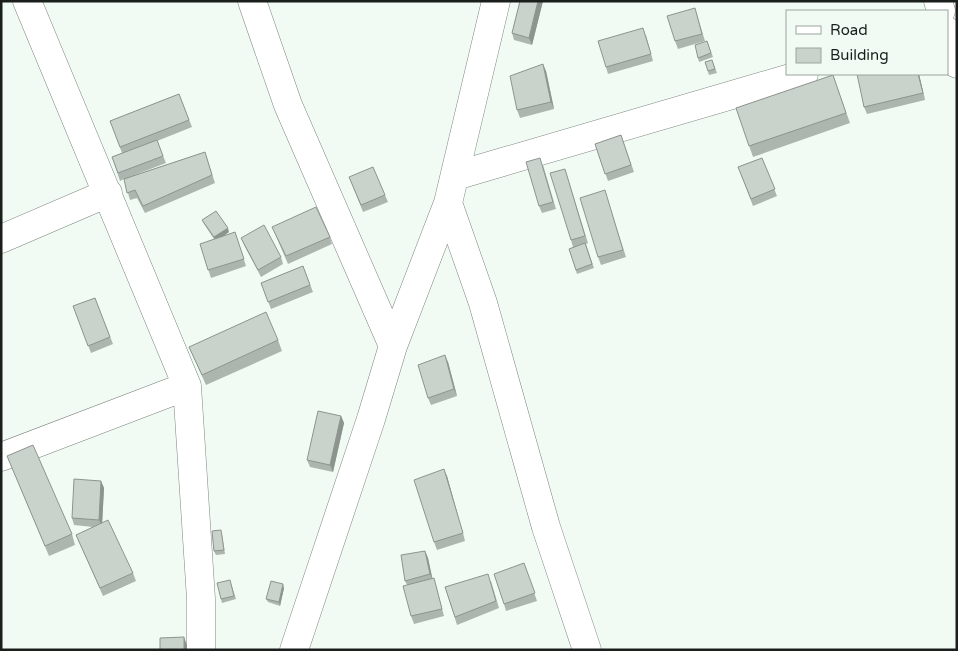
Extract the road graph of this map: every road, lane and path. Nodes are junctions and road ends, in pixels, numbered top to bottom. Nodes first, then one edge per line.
1 (27, 1) edge
2 (252, 1) edge
3 (491, 6) edge
4 (948, 35) edge
5 (957, 64) edge
6 (801, 75) edge
7 (455, 176) junction
8 (108, 193) junction
9 (448, 203) junction
10 (1, 239) edge
11 (393, 346) junction
12 (188, 386) junction
13 (1, 456) edge
14 (301, 646) edge
15 (201, 650) edge
16 (587, 650) edge

1 - 8 street
2 - 11 street
3 - 7 street
4 - 5 street
6 - 7 street
7 - 9 street
8 - 10 street
8 - 12 street
9 - 11 street
9 - 16 street
11 - 14 street
12 - 13 street
12 - 15 street

